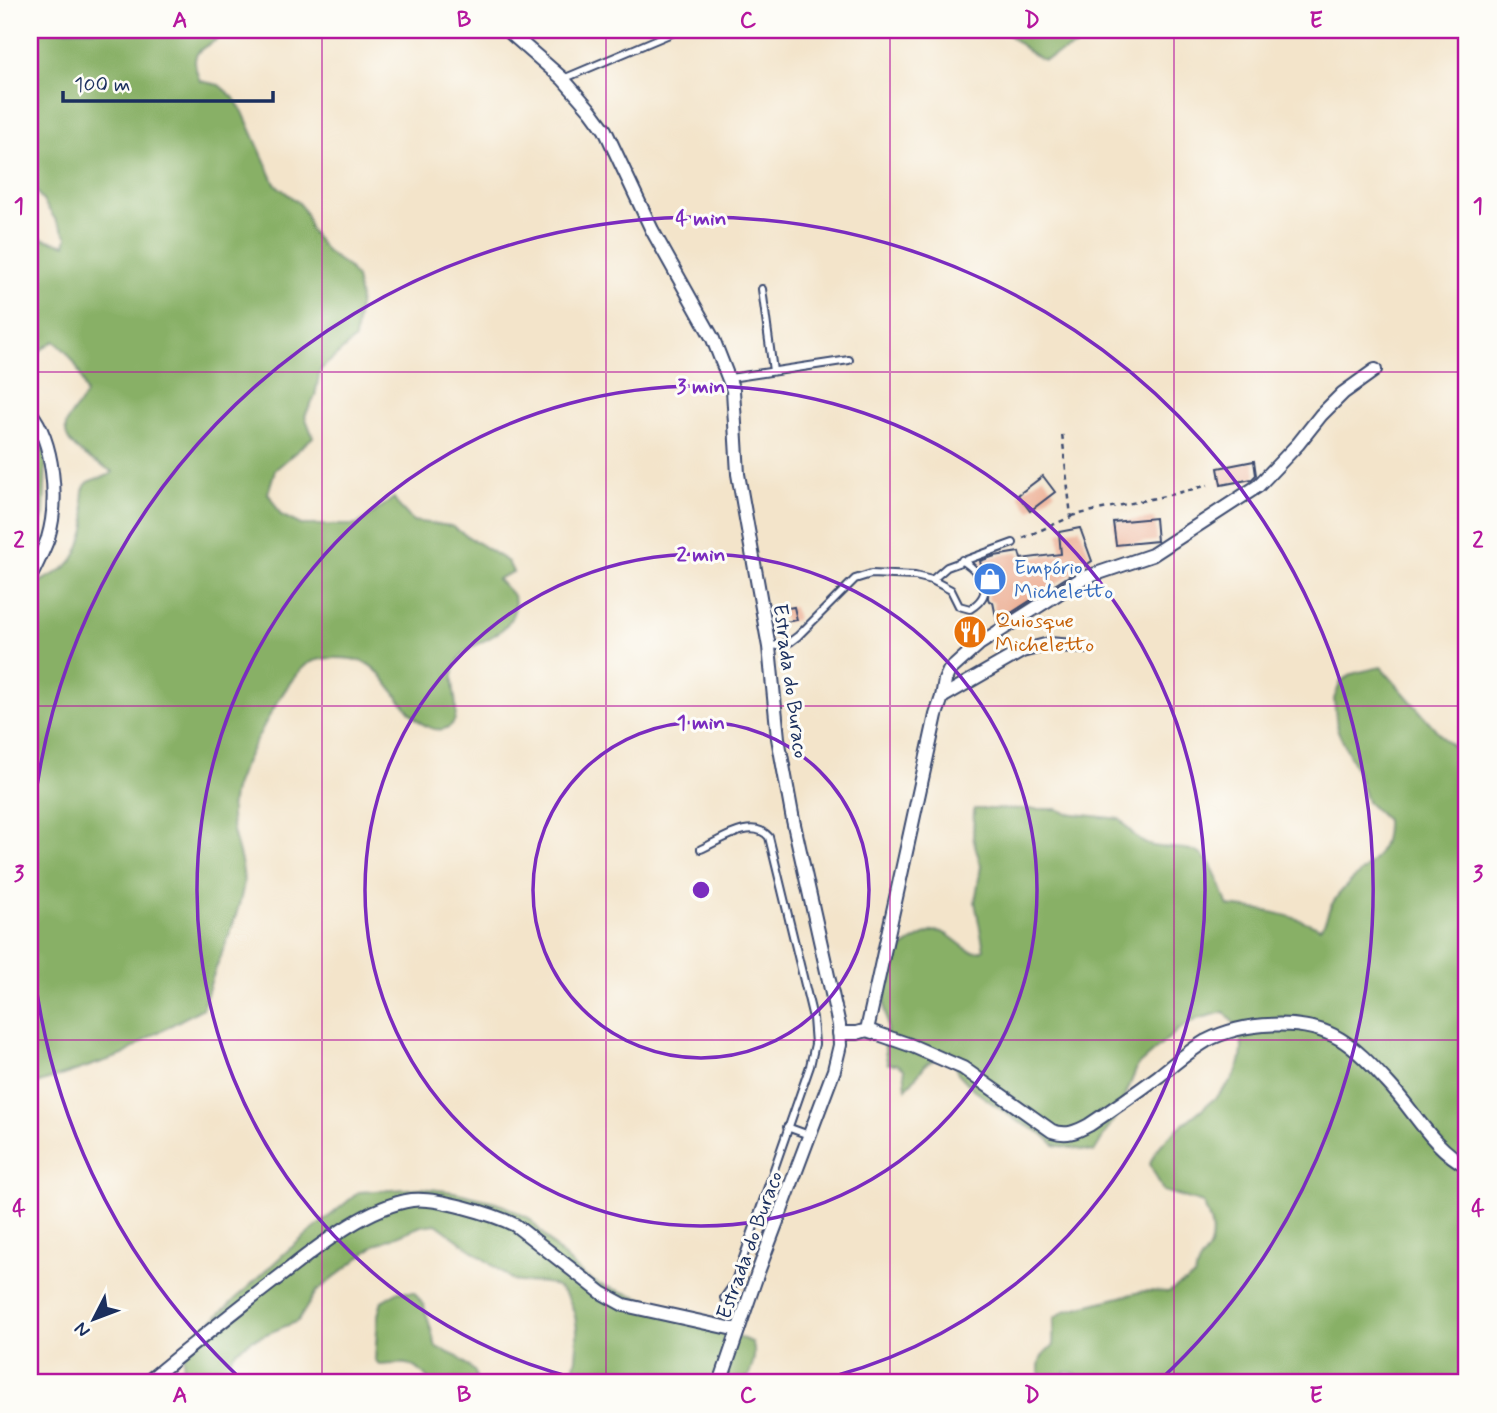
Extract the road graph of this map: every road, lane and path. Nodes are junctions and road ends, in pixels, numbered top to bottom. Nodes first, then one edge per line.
1 (507, 30) edge
2 (679, 30) edge
3 (562, 79) junction
4 (762, 289) dead end
5 (849, 360) dead end
6 (1375, 370) dead end
7 (773, 371) junction
8 (730, 378) junction
9 (30, 412) edge
10 (1062, 433) dead end
11 (1208, 485) dead end
12 (1071, 517) junction
13 (1013, 543) joint
14 (962, 560) junction
15 (30, 578) edge
16 (932, 580) junction
17 (769, 647) junction
18 (1084, 647) dead end
19 (942, 697) junction
20 (701, 849) dead end
21 (867, 1030) junction
22 (839, 1033) junction
23 (788, 1128) junction
24 (810, 1135) junction
25 (1467, 1166) edge
26 (724, 1298) dead end
27 (738, 1330) junction
28 (146, 1383) edge
29 (720, 1383) edge

1 - 3 street, Estrada do Buraco
2 - 3 lane
3 - 8 street, Estrada do Buraco
4 - 7 lane
5 - 7 lane
6 - 19 street
7 - 8 lane
8 - 17 street, Estrada do Buraco
9 - 15 street
10 - 12 path
11 - 12 path
12 - 13 path
13 - 14 lane
14 - 16 lane
14 - 16 lane
16 - 17 lane
17 - 22 street, Estrada do Buraco
18 - 19 street
19 - 21 street
20 - 23 lane
21 - 22 street
21 - 25 street
22 - 24 street, Estrada do Buraco
23 - 24 lane
23 - 26 lane
24 - 27 street, Estrada do Buraco
27 - 28 street
27 - 29 street, Estrada do Buraco

